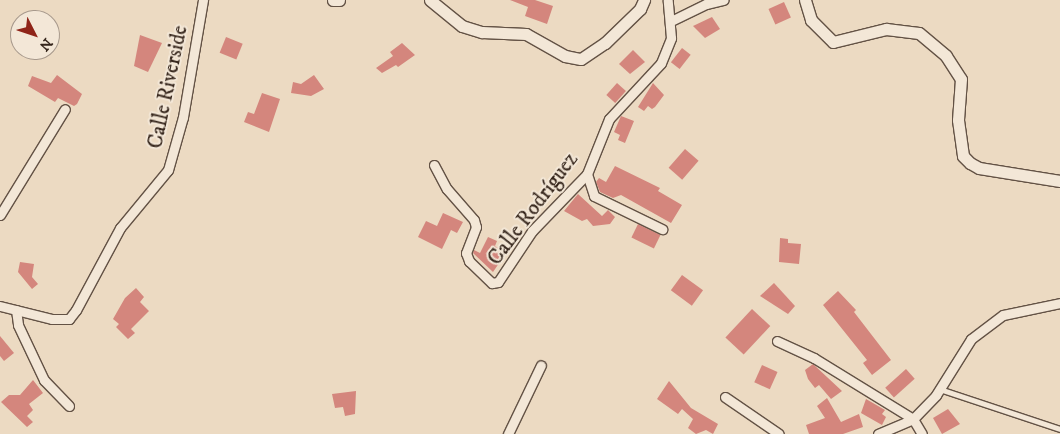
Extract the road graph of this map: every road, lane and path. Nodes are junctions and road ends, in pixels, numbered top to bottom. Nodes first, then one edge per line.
1 (203, 0) edge
2 (333, 0) edge
3 (339, 0) edge
4 (430, 0) edge
5 (644, 0) edge
6 (668, 0) edge
7 (724, 0) edge
8 (805, 0) edge
9 (671, 21) junction
10 (65, 109) dead end
11 (434, 165) dead end
12 (587, 174) junction
13 (1060, 181) edge
14 (0, 215) edge
15 (662, 229) dead end
16 (1060, 304) edge
17 (0, 306) edge
18 (16, 310) junction
19 (778, 342) dead end
20 (541, 365) dead end
21 (940, 389) junction
22 (724, 397) dead end
23 (70, 406) dead end
24 (913, 419) junction
25 (1060, 429) edge
26 (508, 434) edge
27 (779, 434) edge
28 (878, 434) edge
29 (922, 434) edge

1 - 18 street, Calle Riverside
2 - 3 street
4 - 5 street
6 - 9 street, Calle Rodríguez
7 - 9 street
8 - 13 street
9 - 12 street, Calle Rodríguez
10 - 14 street
11 - 12 street, Calle Rodríguez
12 - 15 street
16 - 21 street
17 - 18 street, Calle Riverside
18 - 23 street
19 - 24 street
20 - 26 street
21 - 24 street
21 - 25 lane
22 - 27 street
24 - 28 street
24 - 29 street

